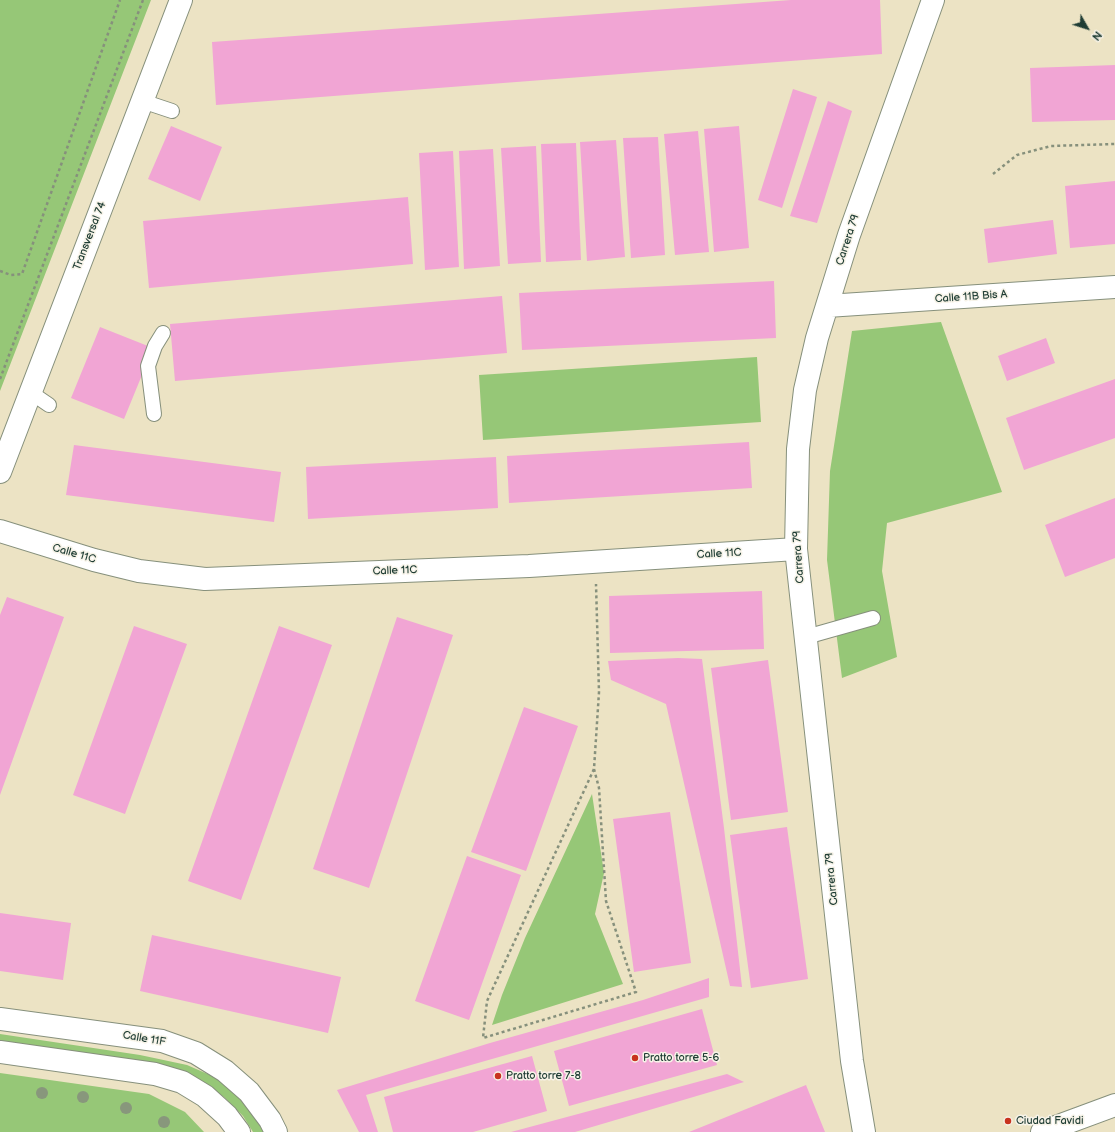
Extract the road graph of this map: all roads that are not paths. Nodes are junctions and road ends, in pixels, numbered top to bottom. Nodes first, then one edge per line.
1 (181, 0) edge
2 (933, 0) edge
3 (142, 101) junction
4 (172, 111) dead end
5 (1115, 287) edge
6 (827, 306) junction
7 (163, 333) dead end
8 (30, 392) junction
9 (49, 405) dead end
10 (154, 414) dead end
11 (0, 472) edge
12 (0, 531) edge
13 (796, 549) junction
14 (873, 618) dead end
15 (806, 637) junction
16 (0, 1019) edge
17 (0, 1052) edge
18 (1115, 1105) edge
19 (239, 1132) edge
20 (276, 1132) edge
21 (864, 1132) edge
22 (1042, 1132) edge

1 - 3 street, Transversal 74
2 - 6 street, Carrera 79
3 - 4 lane
3 - 8 street, Transversal 74
5 - 6 street, Calle 11B Bis A
6 - 13 street, Carrera 79
7 - 10 lane
8 - 9 lane
8 - 11 street, Transversal 74
12 - 13 street, Calle 11C
13 - 15 street, Carrera 79
14 - 15 lane
15 - 21 street, Carrera 79
16 - 20 street, Calle 11F
17 - 19 street
18 - 22 street

